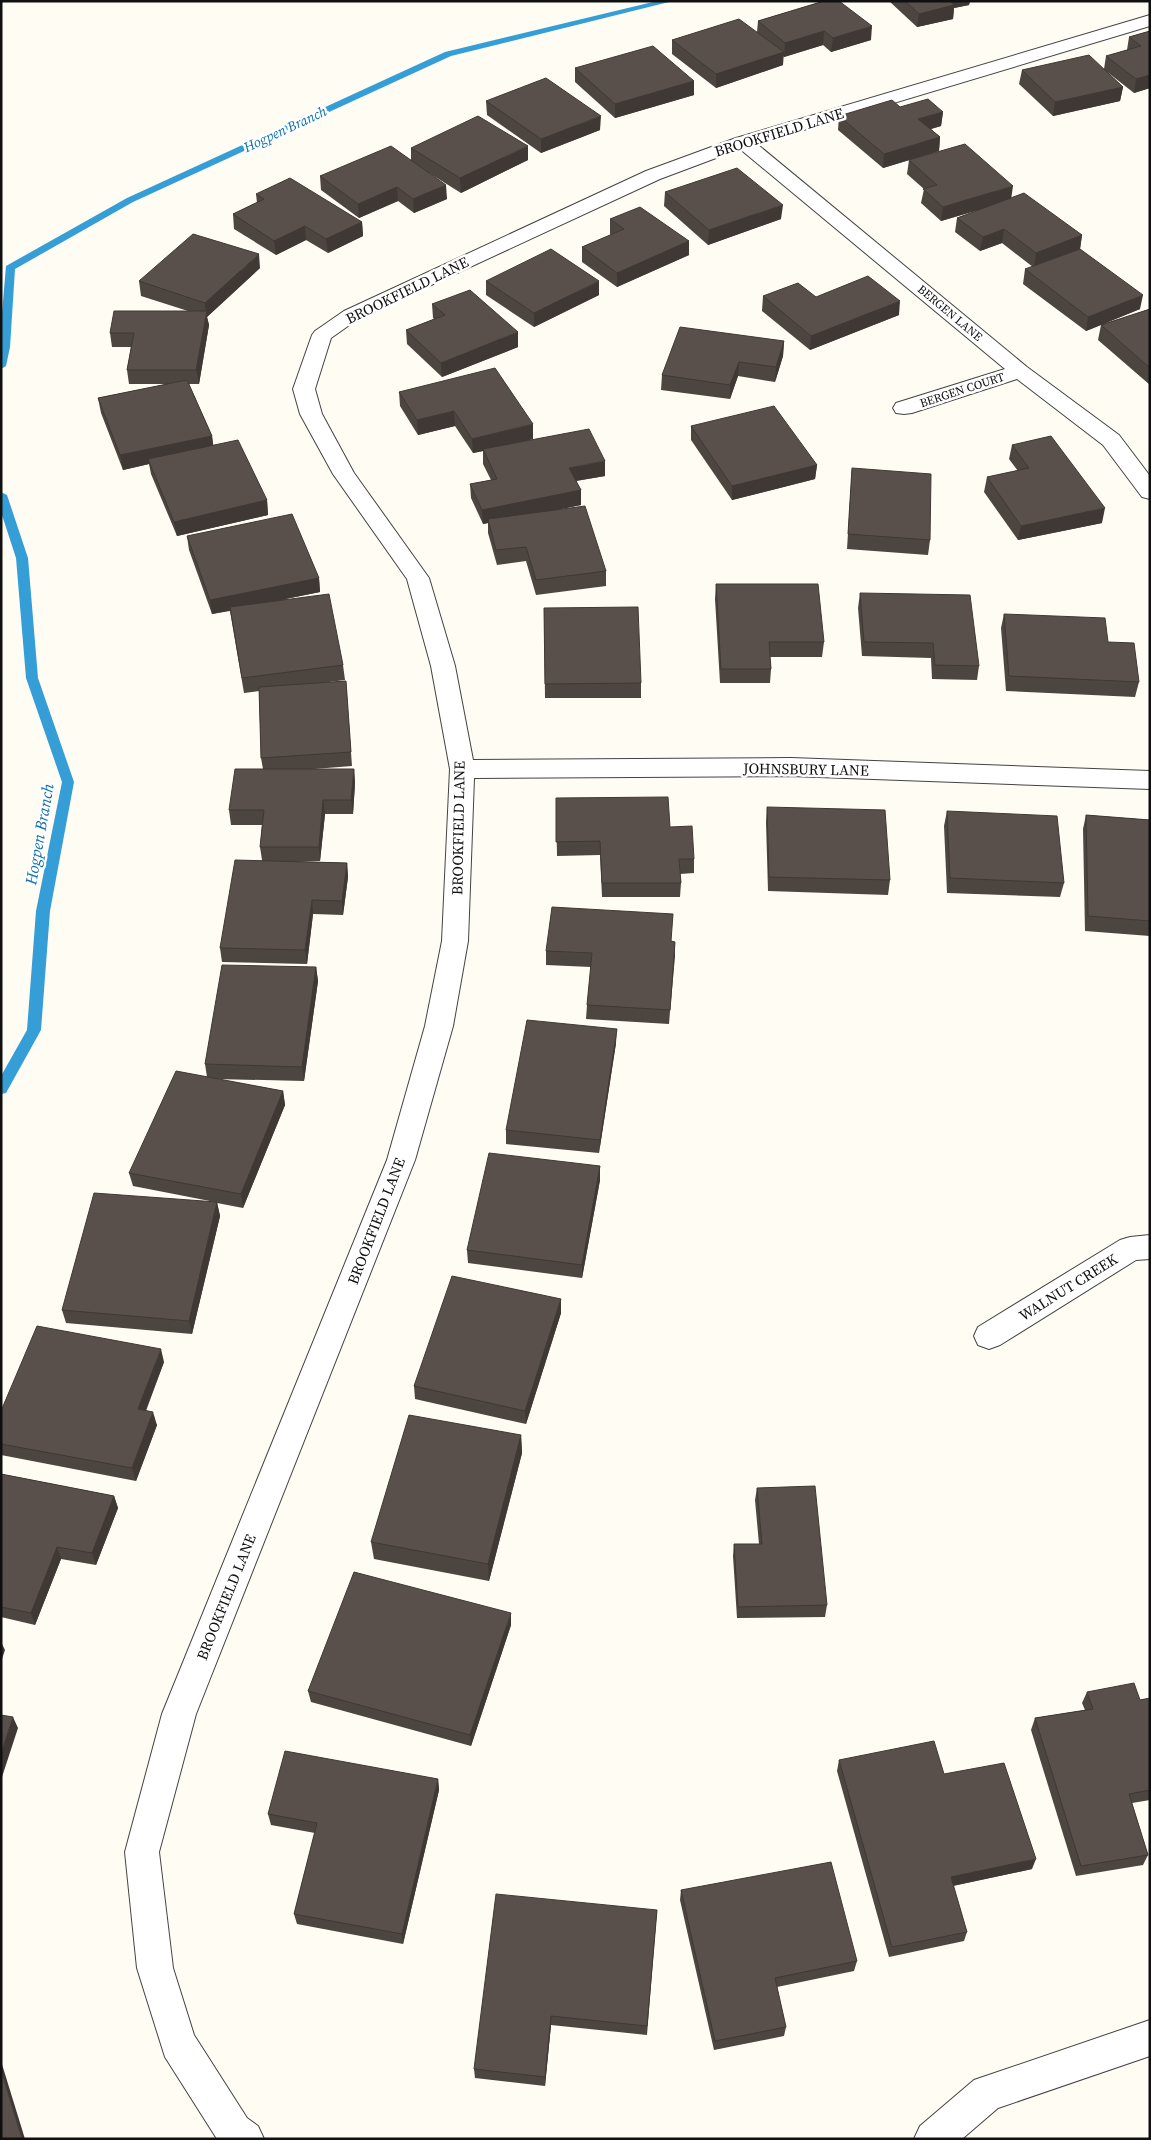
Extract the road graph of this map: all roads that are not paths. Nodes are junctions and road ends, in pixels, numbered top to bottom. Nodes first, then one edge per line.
1 (1150, 20) edge
2 (743, 142) junction
3 (1020, 371) junction
4 (904, 408) dead end
5 (1150, 492) edge
6 (462, 769) junction
7 (1150, 780) edge
8 (1150, 1247) edge
9 (989, 1336) dead end
10 (1150, 2038) edge
11 (245, 2139) edge
12 (933, 2139) edge

1 - 2 street, BROOKFIELD LANE
2 - 3 street, BERGEN LANE
2 - 6 street, BROOKFIELD LANE
3 - 4 street, BERGEN COURT
3 - 5 street, BERGEN LANE
6 - 7 street, JOHNSBURY LANE
6 - 11 street, BROOKFIELD LANE
8 - 9 street, WALNUT CREEK
10 - 12 street

